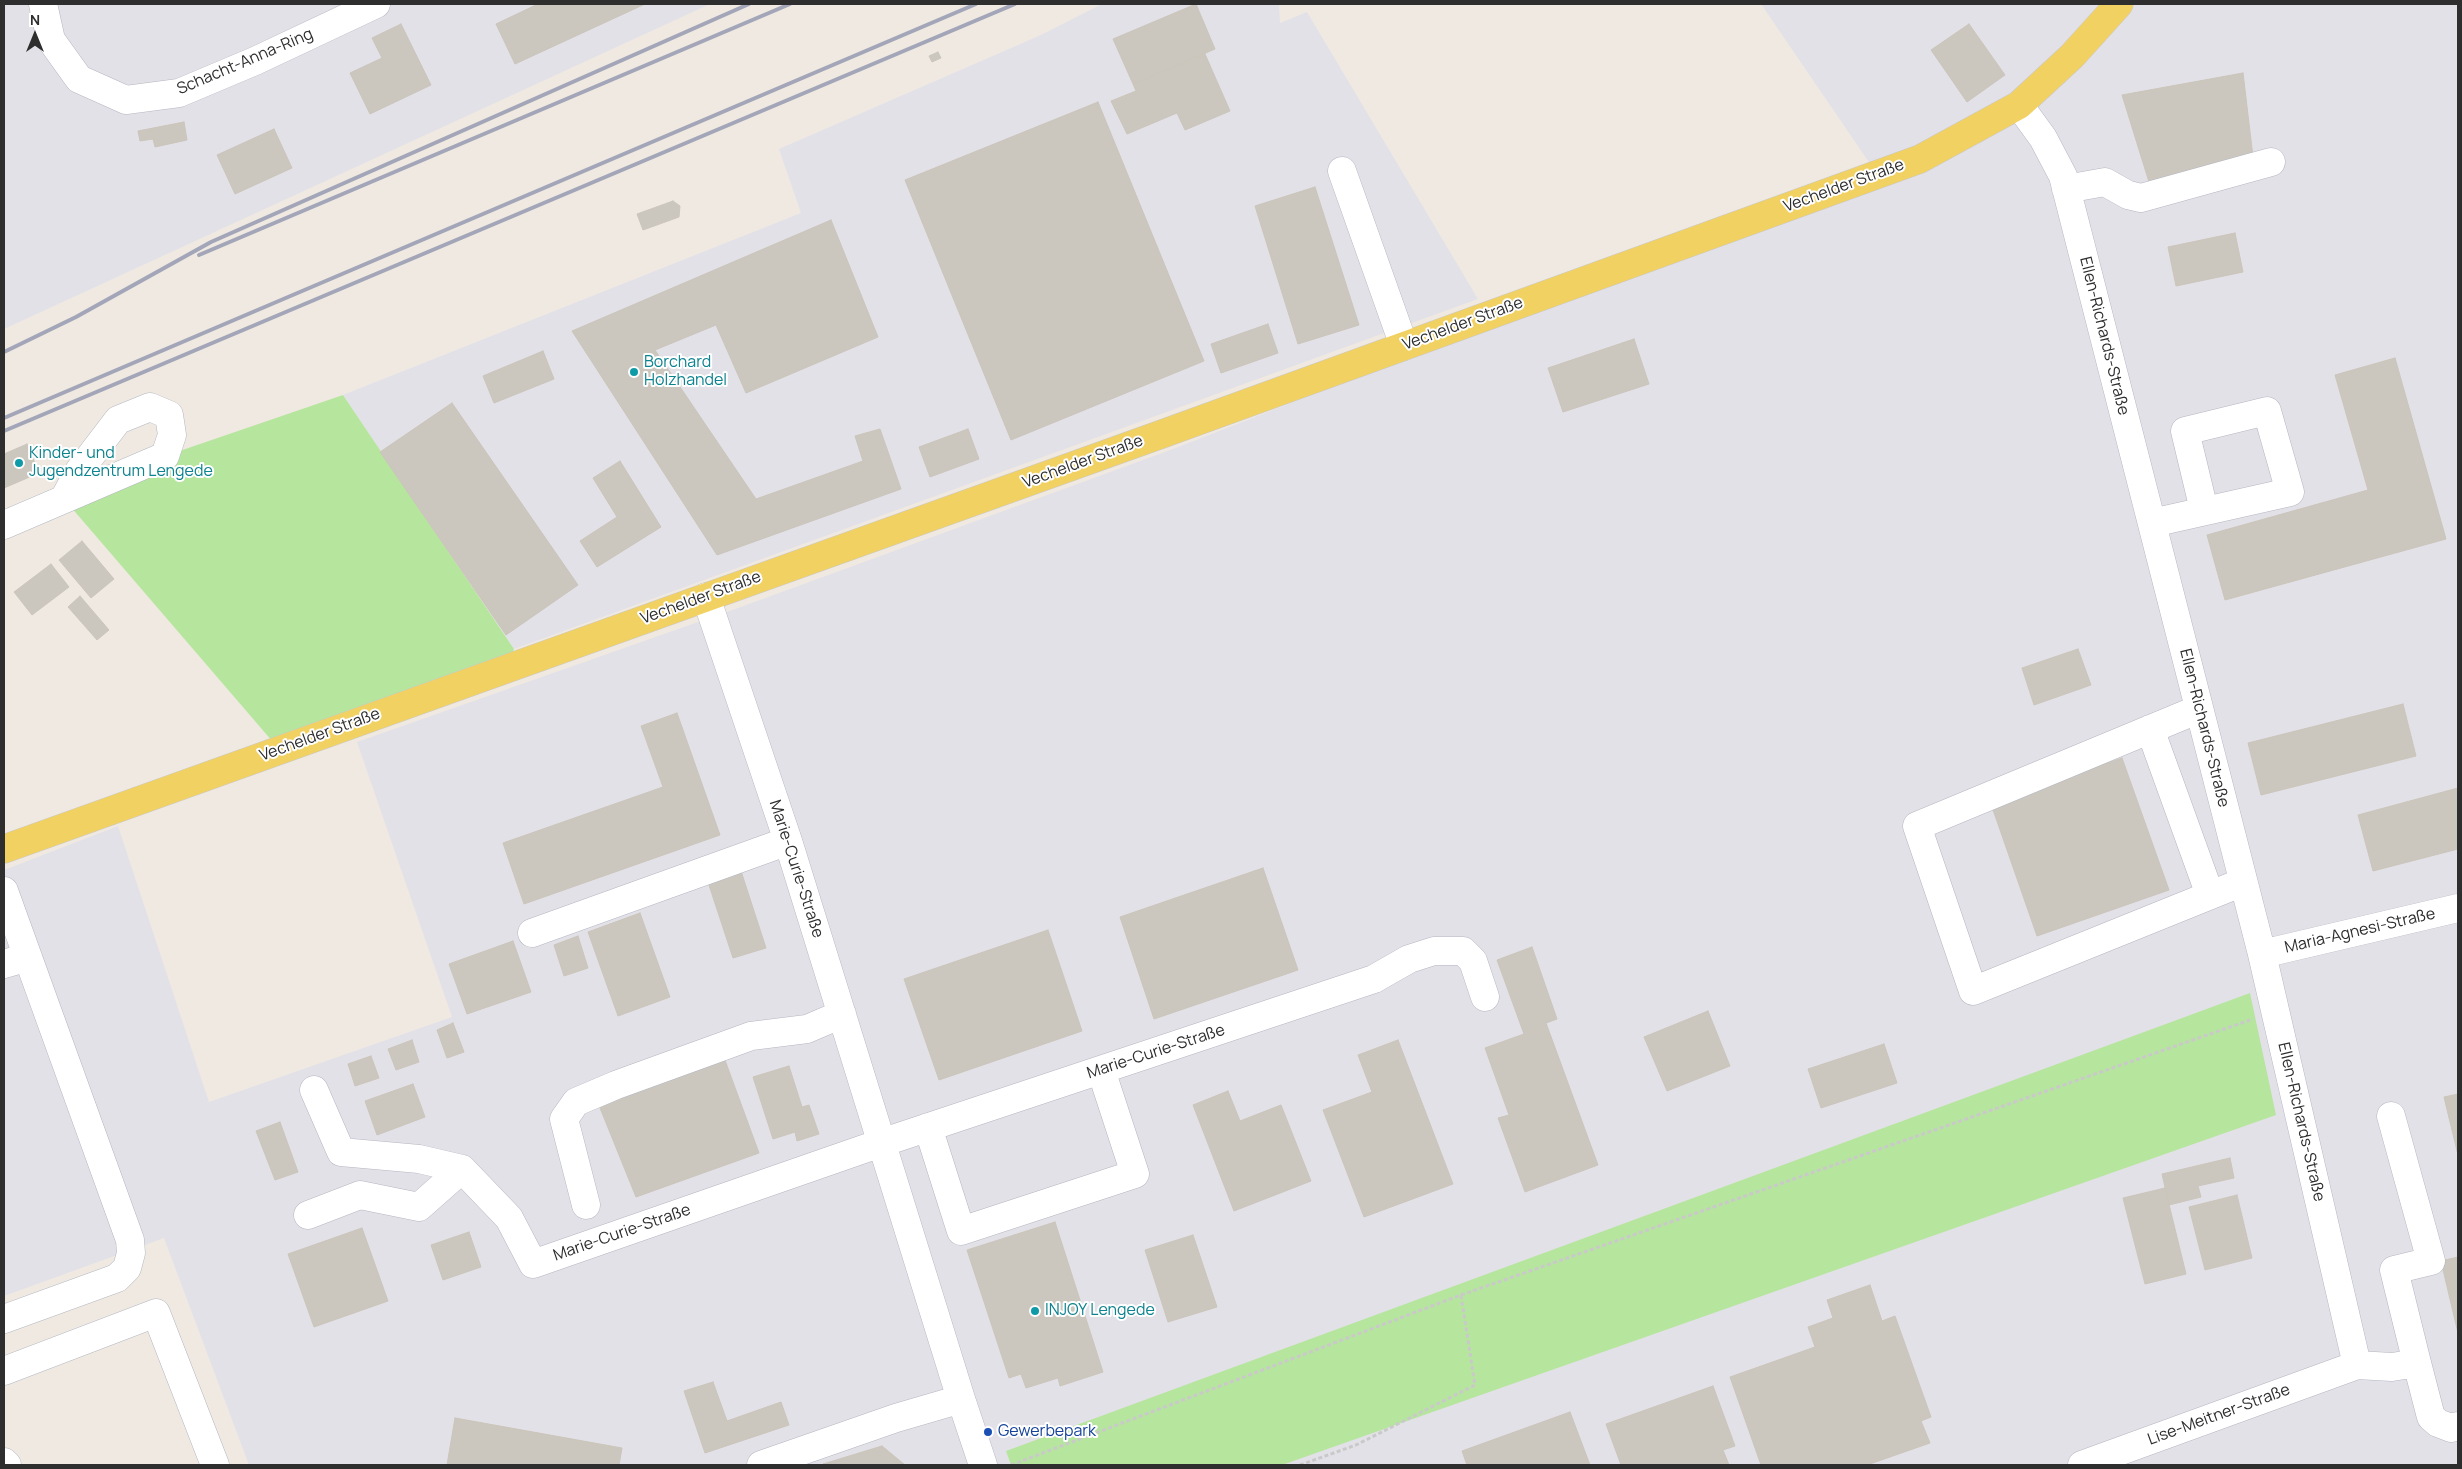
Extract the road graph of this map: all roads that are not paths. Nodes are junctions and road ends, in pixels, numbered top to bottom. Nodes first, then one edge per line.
1 (43, 4) edge
2 (376, 4) edge
3 (2119, 4) edge
4 (2019, 105) junction
5 (2271, 162) dead end
6 (1342, 171) dead end
7 (2066, 189) junction
8 (1404, 346) junction
9 (64, 499) dead end
10 (2204, 510) dead end
11 (2152, 523) junction
12 (4, 525) edge
13 (706, 597) junction
14 (2199, 708) junction
15 (2150, 729) junction
16 (788, 841) junction
17 (4, 848) edge
18 (2243, 882) junction
19 (4, 890) edge
20 (2210, 896) junction
21 (2458, 908) edge
22 (532, 933) dead end
23 (2262, 954) junction
24 (16, 960) edge
25 (1485, 997) dead end
26 (842, 1014) junction
27 (1101, 1070) junction
28 (314, 1090) dead end
29 (2391, 1116) dead end
30 (928, 1128) junction
31 (881, 1143) junction
32 (462, 1169) junction
33 (586, 1205) dead end
34 (308, 1215) dead end
35 (4, 1319) edge
36 (2417, 1363) junction
37 (2357, 1364) junction
38 (4, 1370) edge
39 (961, 1399) junction
40 (2458, 1426) edge
41 (4, 1462) edge
42 (7, 1465) edge
43 (214, 1465) edge
44 (761, 1465) edge
45 (984, 1465) edge
46 (2082, 1465) edge

1 - 2 street, Schacht-Anna-Ring
3 - 4 main road, Vechelder Straße
4 - 7 street, Ellen-Richards-Straße
4 - 8 main road, Vechelder Straße
5 - 7 street
6 - 8 street
7 - 11 street, Ellen-Richards-Straße
8 - 13 main road, Vechelder Straße
9 - 12 street
10 - 11 street
11 - 14 street, Ellen-Richards-Straße
13 - 16 street, Marie-Curie-Straße
13 - 17 main road, Vechelder Straße
14 - 15 street
14 - 18 street, Ellen-Richards-Straße
15 - 20 street
15 - 20 street
16 - 22 street
16 - 26 street, Marie-Curie-Straße
18 - 20 street
18 - 23 street, Ellen-Richards-Straße
19 - 24 street
21 - 23 street, Maria-Agnesi-Straße
23 - 37 street, Ellen-Richards-Straße
24 - 35 street
25 - 27 street, Marie-Curie-Straße
26 - 31 street, Marie-Curie-Straße
26 - 33 street
27 - 30 street, Marie-Curie-Straße
27 - 30 street
28 - 32 street
29 - 36 street
30 - 31 street, Marie-Curie-Straße
31 - 32 street, Marie-Curie-Straße
31 - 39 street, Marie-Curie-Straße
32 - 34 street
36 - 37 street
36 - 40 street
37 - 46 street, Lise-Meitner-Straße
38 - 43 street
39 - 44 street
39 - 45 street, Marie-Curie-Straße
41 - 42 street

